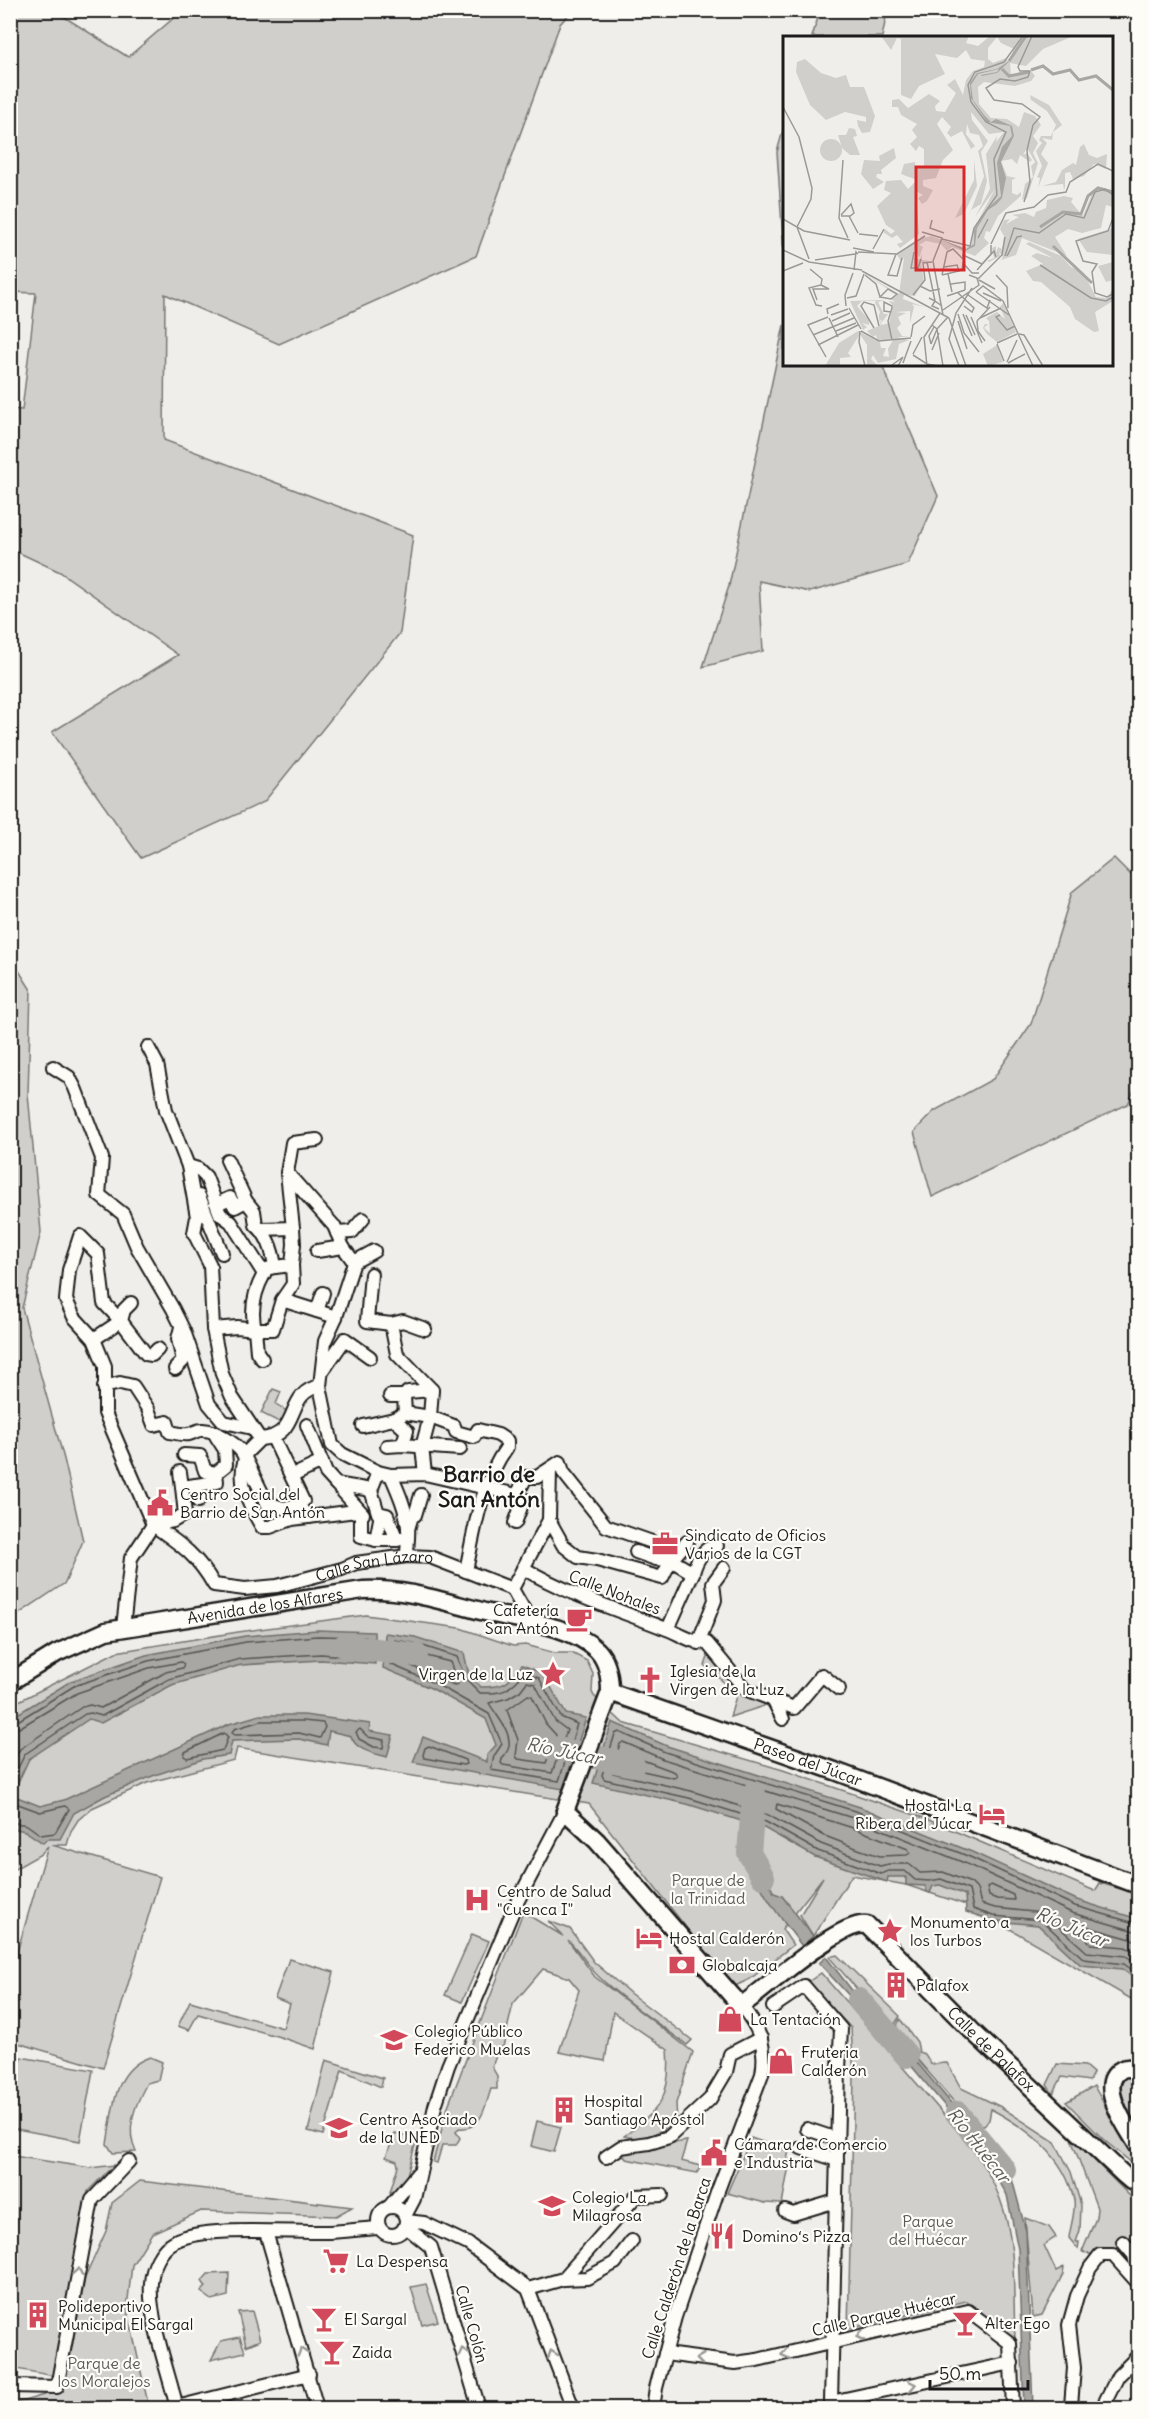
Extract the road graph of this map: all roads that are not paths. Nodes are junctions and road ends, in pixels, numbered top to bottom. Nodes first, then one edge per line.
1 (148, 1047) dead end
2 (53, 1067) dead end
3 (317, 1140) dead end
4 (227, 1160) dead end
5 (188, 1166) junction
6 (287, 1173) junction
7 (193, 1189) junction
8 (246, 1201) junction
9 (217, 1204) junction
10 (363, 1219) dead end
11 (293, 1228) junction
12 (261, 1229) junction
13 (337, 1233) junction
14 (343, 1247) junction
15 (317, 1251) dead end
16 (374, 1251) dead end
17 (222, 1253) dead end
18 (354, 1262) junction
19 (292, 1265) junction
20 (270, 1271) junction
21 (370, 1274) dead end
22 (323, 1293) dead end
23 (282, 1300) junction
24 (131, 1303) dead end
25 (317, 1311) junction
26 (336, 1317) junction
27 (122, 1320) junction
28 (391, 1324) junction
29 (181, 1326) junction
30 (213, 1329) junction
31 (255, 1329) junction
32 (425, 1329) dead end
33 (94, 1338) junction
34 (158, 1349) dead end
35 (369, 1357) dead end
36 (262, 1359) dead end
37 (175, 1370) dead end
38 (322, 1372) junction
39 (320, 1386) junction
40 (104, 1387) junction
41 (432, 1390) junction
42 (390, 1395) dead end
43 (404, 1395) junction
44 (217, 1414) junction
45 (400, 1416) junction
46 (430, 1417) junction
47 (307, 1425) dead end
48 (363, 1426) dead end
49 (252, 1428) junction
50 (212, 1432) junction
51 (273, 1438) junction
52 (260, 1439) junction
53 (332, 1445) junction
54 (402, 1445) junction
55 (387, 1446) dead end
56 (422, 1447) junction
57 (460, 1449) dead end
58 (184, 1455) dead end
59 (320, 1457) junction
60 (245, 1458) junction
61 (555, 1465) junction
62 (180, 1472) dead end
63 (378, 1472) junction
64 (216, 1473) junction
65 (425, 1474) junction
66 (391, 1475) junction
67 (292, 1476) junction
68 (336, 1484) junction
69 (196, 1485) junction
70 (182, 1486) junction
71 (485, 1489) junction
72 (371, 1490) junction
73 (421, 1495) dead end
74 (517, 1495) junction
75 (198, 1502) dead end
76 (297, 1505) junction
77 (379, 1513) junction
78 (361, 1514) junction
79 (309, 1517) junction
80 (549, 1520) junction
81 (515, 1523) dead end
82 (153, 1525) junction
83 (404, 1535) junction
84 (375, 1540) junction
85 (687, 1542) dead end
86 (717, 1546) dead end
87 (636, 1552) dead end
88 (407, 1556) junction
89 (671, 1560) junction
90 (523, 1568) junction
91 (724, 1568) dead end
92 (466, 1571) junction
93 (693, 1573) junction
94 (512, 1589) junction
95 (531, 1622) junction
96 (123, 1627) junction
97 (668, 1629) junction
98 (698, 1643) junction
99 (10, 1682) edge
100 (839, 1689) dead end
101 (608, 1697) junction
102 (772, 1698) junction
103 (783, 1719) dead end
104 (565, 1811) junction
105 (1138, 1885) edge
106 (741, 2006) junction
107 (773, 2007) dead end
108 (761, 2038) junction
109 (1135, 2070) edge
110 (807, 2129) dead end
111 (837, 2139) junction
112 (1138, 2146) edge
113 (801, 2148) dead end
114 (606, 2157) dead end
115 (837, 2160) junction
116 (129, 2161) dead end
117 (420, 2169) junction
118 (1138, 2183) edge
119 (662, 2195) dead end
120 (836, 2201) junction
121 (389, 2207) junction
122 (785, 2211) dead end
123 (406, 2221) junction
124 (379, 2228) junction
125 (266, 2232) junction
126 (632, 2241) dead end
127 (1123, 2242) dead end
128 (1138, 2274) edge
129 (563, 2279) junction
130 (1138, 2283) edge
131 (528, 2289) junction
132 (834, 2342) junction
133 (664, 2355) junction
134 (1138, 2356) edge
135 (1012, 2363) junction
136 (309, 2374) junction
137 (10, 2386) edge
138 (177, 2408) edge
139 (317, 2409) edge
140 (480, 2409) edge
141 (573, 2409) edge
142 (653, 2409) edge
143 (1013, 2409) edge
144 (1074, 2409) edge
145 (1102, 2409) edge

1 - 5 street
2 - 29 street
3 - 6 street
4 - 8 street
5 - 7 street
5 - 9 street
6 - 11 street
6 - 13 street
7 - 17 street
7 - 30 street
8 - 9 street
8 - 12 street
9 - 20 street
10 - 13 street
11 - 12 street
11 - 19 street
12 - 20 street
13 - 14 street
14 - 15 street
14 - 18 street
16 - 18 street
18 - 26 street
19 - 20 street
19 - 23 street
20 - 31 street
21 - 28 street
22 - 25 street
23 - 25 street
23 - 31 street
24 - 27 street
25 - 26 street
26 - 38 street
27 - 33 street
27 - 33 street
27 - 34 street
28 - 32 street
28 - 41 street
29 - 37 street
29 - 44 street
30 - 31 street
30 - 49 street
31 - 36 street
33 - 40 street
35 - 38 street
38 - 39 street
39 - 51 street
39 - 53 street
40 - 50 street
40 - 82 street
41 - 43 street
41 - 46 street
42 - 43 street
43 - 45 street
44 - 49 street
44 - 50 street
45 - 46 street
45 - 48 street
45 - 54 street
46 - 56 street
46 - 71 street
47 - 59 street
49 - 52 street
50 - 60 street
50 - 64 street
51 - 52 street
51 - 67 street
52 - 60 street
53 - 59 street
53 - 63 street
54 - 55 street
54 - 56 street
56 - 57 street
56 - 65 street
58 - 64 street
59 - 67 street
59 - 68 street
60 - 76 street
60 - 79 street
61 - 74 street
61 - 80 street
61 - 89 street
62 - 70 street
63 - 66 street
63 - 72 street
64 - 69 street
65 - 66 street
65 - 71 street
66 - 83 street
67 - 76 street
68 - 72 street
68 - 78 street
69 - 70 street
69 - 75 street
70 - 82 street
71 - 74 street
71 - 92 street
72 - 77 street
73 - 83 street
74 - 81 street
76 - 79 street
77 - 78 street
77 - 83 street
77 - 84 street
78 - 79 street
78 - 84 street
80 - 89 street
80 - 90 street
82 - 88 street, Calle San Lázaro
82 - 96 street
83 - 84 street
83 - 88 street
85 - 89 street
86 - 93 street
87 - 89 street
88 - 92 street, Calle San Lázaro
89 - 93 street
90 - 94 street
90 - 97 street, Calle Nohales
91 - 98 street
92 - 94 street, Calle San Lázaro
93 - 97 street
94 - 95 street
95 - 96 street, Avenida de los Alfares
95 - 101 street
96 - 99 street, Avenida de los Alfares
97 - 98 street, Calle Nohales
98 - 102 street, Calle Nohales
100 - 102 street, Calle Nohales
101 - 104 street
101 - 105 street, Paseo del Júcar
102 - 103 street
104 - 106 street
104 - 117 street
106 - 108 street, Calle Calderón de la Barca
106 - 118 street, Calle de Palafox
107 - 111 street
108 - 114 street
108 - 133 street, Calle Calderón de la Barca
109 - 112 street
110 - 111 street
111 - 115 street
113 - 115 street
115 - 120 street
137 -> 116 street
117 - 121 street
117 - 123 street
119 - 129 street
120 - 122 street
120 - 132 street
121 - 123 street
121 - 124 street
123 - 124 street
123 - 131 street
140 -> 123 street, Calle Colón
124 - 125 street
136 -> 125 street
125 - 138 street
126 - 129 street
127 - 128 street
129 - 131 street
130 - 144 street
141 -> 131 street
132 -> 133 street, Calle Parque Huécar
135 -> 132 street, Calle Parque Huécar
132 -> 135 street
133 - 142 street, Calle Calderón de la Barca
134 - 145 street
135 - 143 street
136 - 138 street
136 - 139 street

